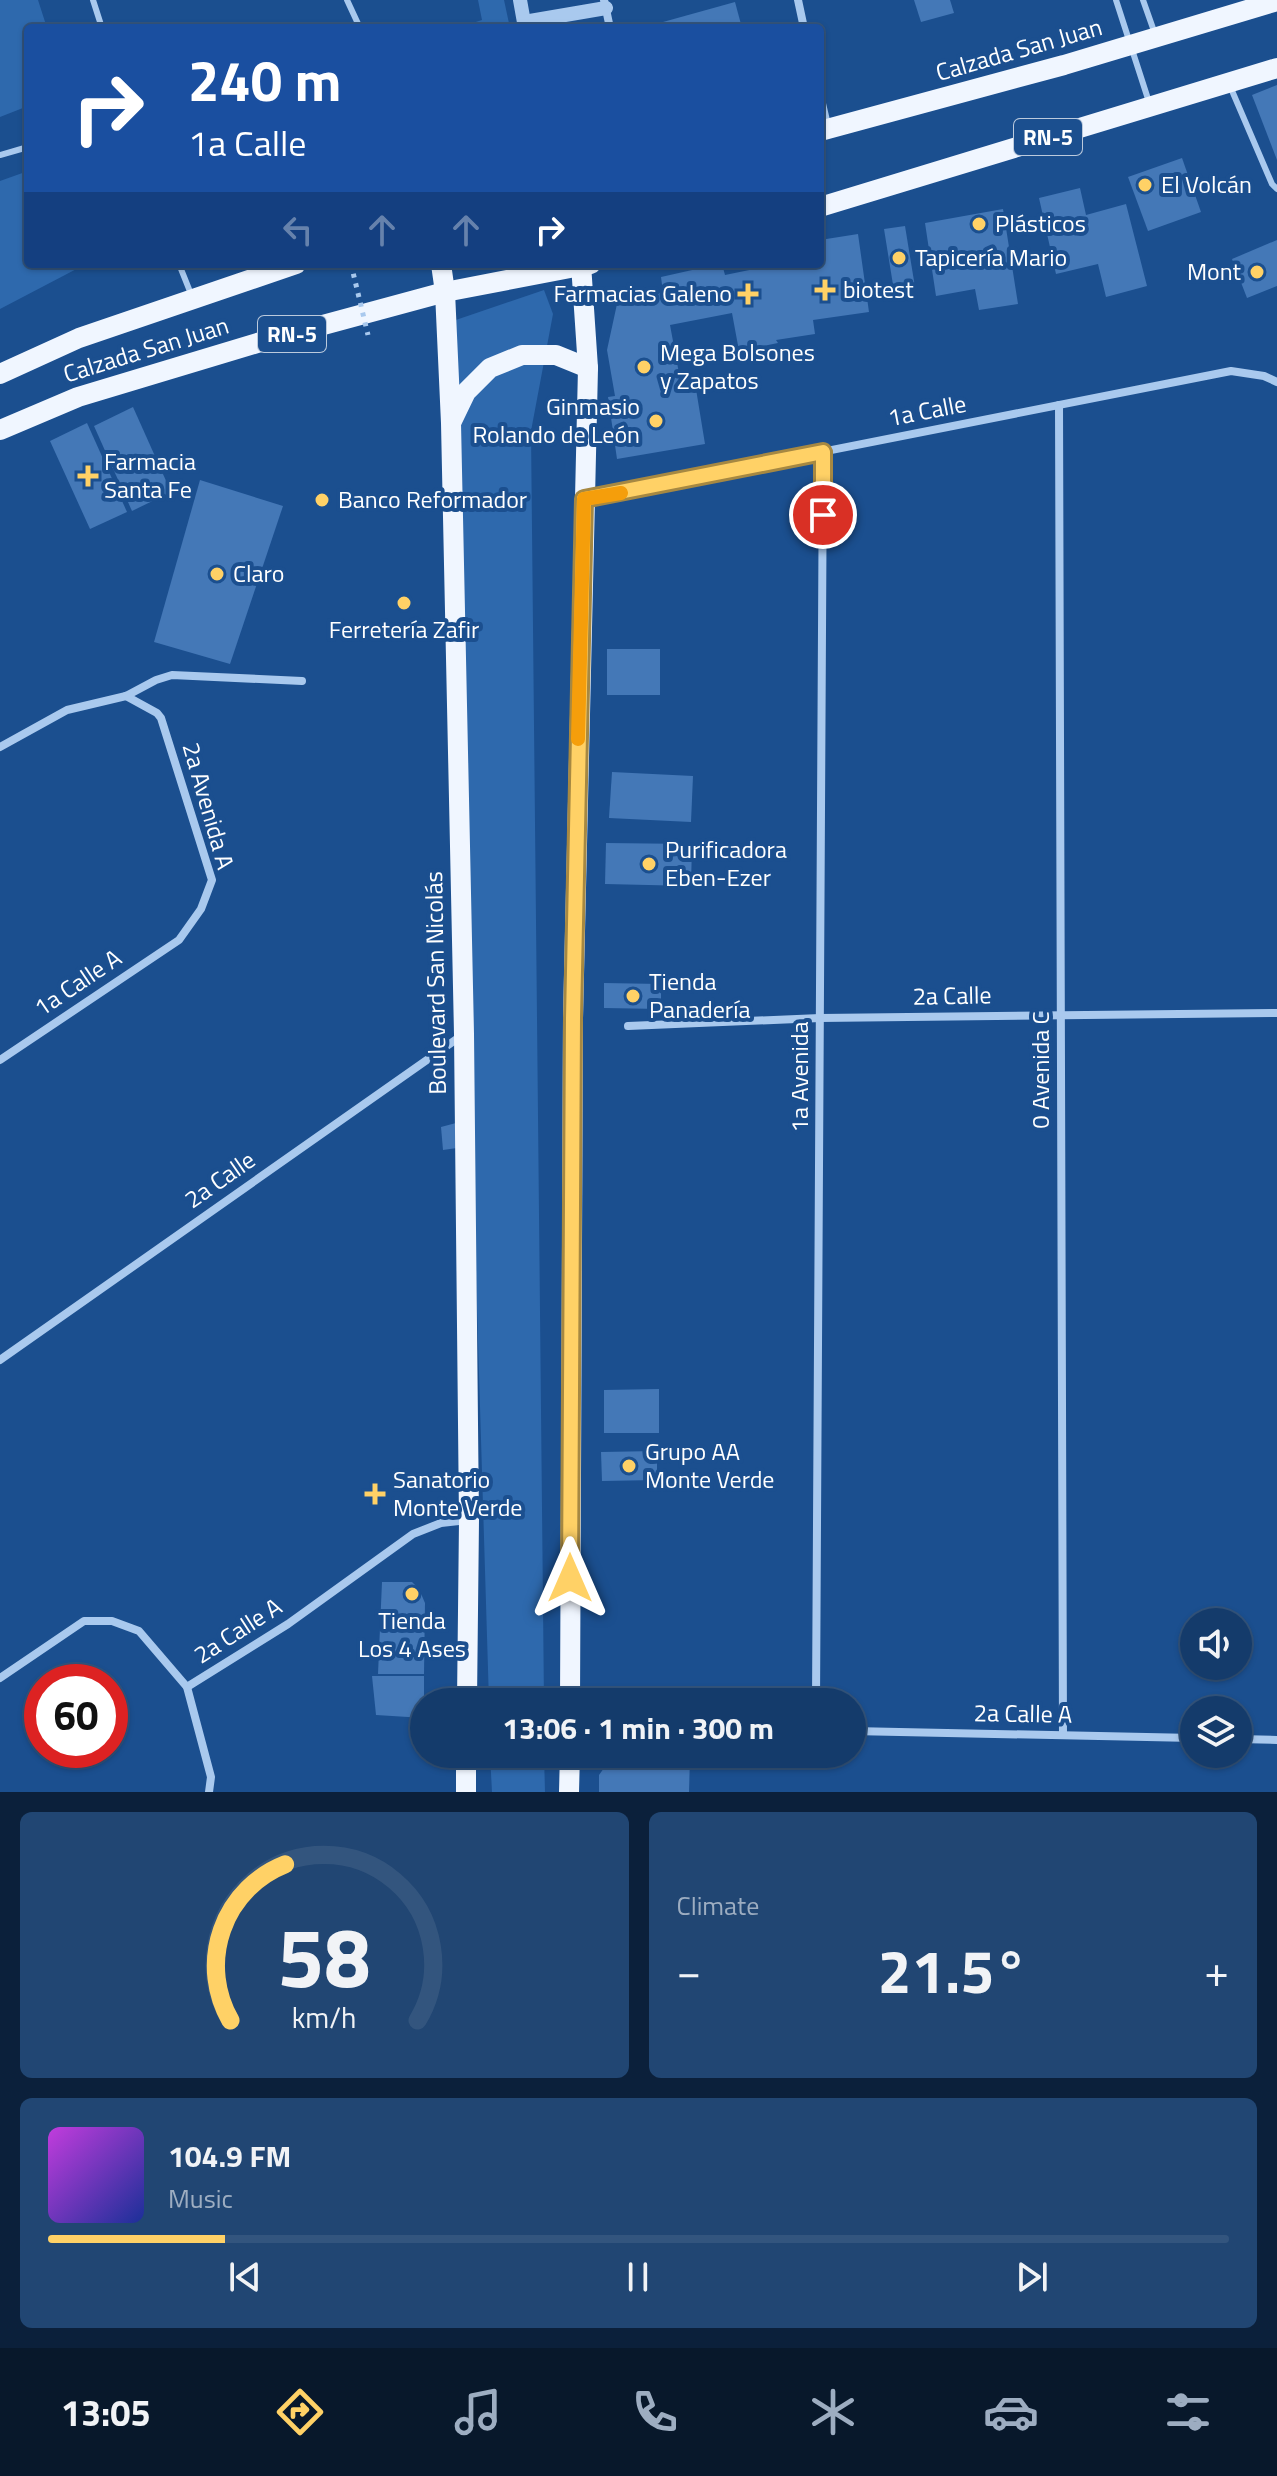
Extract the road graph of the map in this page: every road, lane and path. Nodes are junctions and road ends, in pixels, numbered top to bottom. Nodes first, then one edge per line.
1 (93, 0) edge
2 (347, 0) edge
3 (520, 0) edge
4 (798, 0) edge
5 (1116, 0) edge
6 (1143, 0) edge
7 (1277, 1) edge
8 (605, 4) edge
9 (1246, 6) edge
10 (101, 24) edge
11 (358, 24) edge
12 (524, 24) edge
13 (528, 24) edge
14 (609, 24) edge
15 (803, 24) edge
16 (1156, 37) junction
17 (1131, 45) junction
18 (1277, 68) edge
19 (1228, 82) junction
20 (1151, 105) junction
21 (824, 130) edge
22 (24, 148) edge
23 (0, 155) edge
24 (1277, 189) edge
25 (824, 206) edge
26 (181, 268) edge
27 (284, 268) edge
28 (352, 268) edge
29 (442, 268) edge
30 (569, 268) edge
31 (584, 268) edge
32 (445, 292) junction
33 (193, 298) junction
34 (368, 335) dead end
35 (588, 368) junction
36 (0, 374) edge
37 (1277, 382) edge
38 (1059, 405) junction
39 (451, 423) junction
40 (0, 430) edge
41 (823, 452) junction
42 (584, 499) junction
43 (302, 681) dead end
44 (126, 696) junction
45 (0, 747) edge
46 (179, 940) joint
47 (1277, 1013) edge
48 (1061, 1015) junction
49 (820, 1018) junction
50 (628, 1026) dead end
51 (464, 1034) junction
52 (0, 1060) edge
53 (0, 1360) edge
54 (469, 1520) junction
55 (0, 1678) edge
56 (187, 1687) junction
57 (467, 1688) edge
58 (570, 1688) edge
59 (816, 1688) edge
60 (866, 1731) edge
61 (1063, 1735) junction
62 (1180, 1738) edge
63 (1252, 1739) edge
64 (1277, 1740) edge
65 (466, 1768) edge
66 (570, 1768) edge
67 (209, 1792) edge
68 (466, 1792) edge
69 (569, 1792) edge

1 - 10 lane
2 - 11 lane
3 - 12 street
4 - 15 street
5 - 17 lane
6 - 16 lane
7 - 9 main road, Calzada San Juan
8 - 13 street
8 - 14 street
9 - 16 main road, Calzada San Juan
16 - 17 main road, Calzada San Juan
17 - 20 lane
17 - 21 main road, Calzada San Juan
18 - 19 main road, RN-5
19 - 20 main road, RN-5
19 - 24 lane
20 - 25 main road, RN-5
22 - 23 lane
26 - 33 lane
27 - 33 main road, Calzada San Juan
28 - 34 path, bridge
29 - 32 main road, Boulevard San Nicolás
30 - 32 main road, Calzada San Juan / RN-5
31 - 35 main road
32 - 39 main road, Boulevard San Nicolás
32 - 40 main road, Calzada San Juan / RN-5
33 - 36 main road, Calzada San Juan
35 - 39 main road
35 - 42 main road
37 - 38 street, 1a Calle
38 - 41 street, 1a Calle
38 - 48 street, 0 Avenida C
39 - 51 main road, Boulevard San Nicolás
41 - 42 street, 1a Calle
41 - 49 street, 1a Avenida
42 - 58 main road
43 - 44 street
44 - 45 street
44 - 46 street, 2a Avenida A
46 - 52 street, 1a Calle A
47 - 48 street, 2a Calle
48 - 49 street, 2a Calle
48 - 61 street, 0 Avenida C
49 - 50 street, 2a Calle
49 - 59 street, 1a Avenida
51 - 53 street, 2a Calle
51 - 54 main road, Boulevard San Nicolás
54 - 56 street, 2a Calle A
54 - 57 main road, Boulevard San Nicolás
55 - 56 street, 2a Calle A
56 - 67 street
60 - 61 street, 2a Calle A
61 - 62 street, 2a Calle A
63 - 64 street
65 - 68 main road
66 - 69 main road

